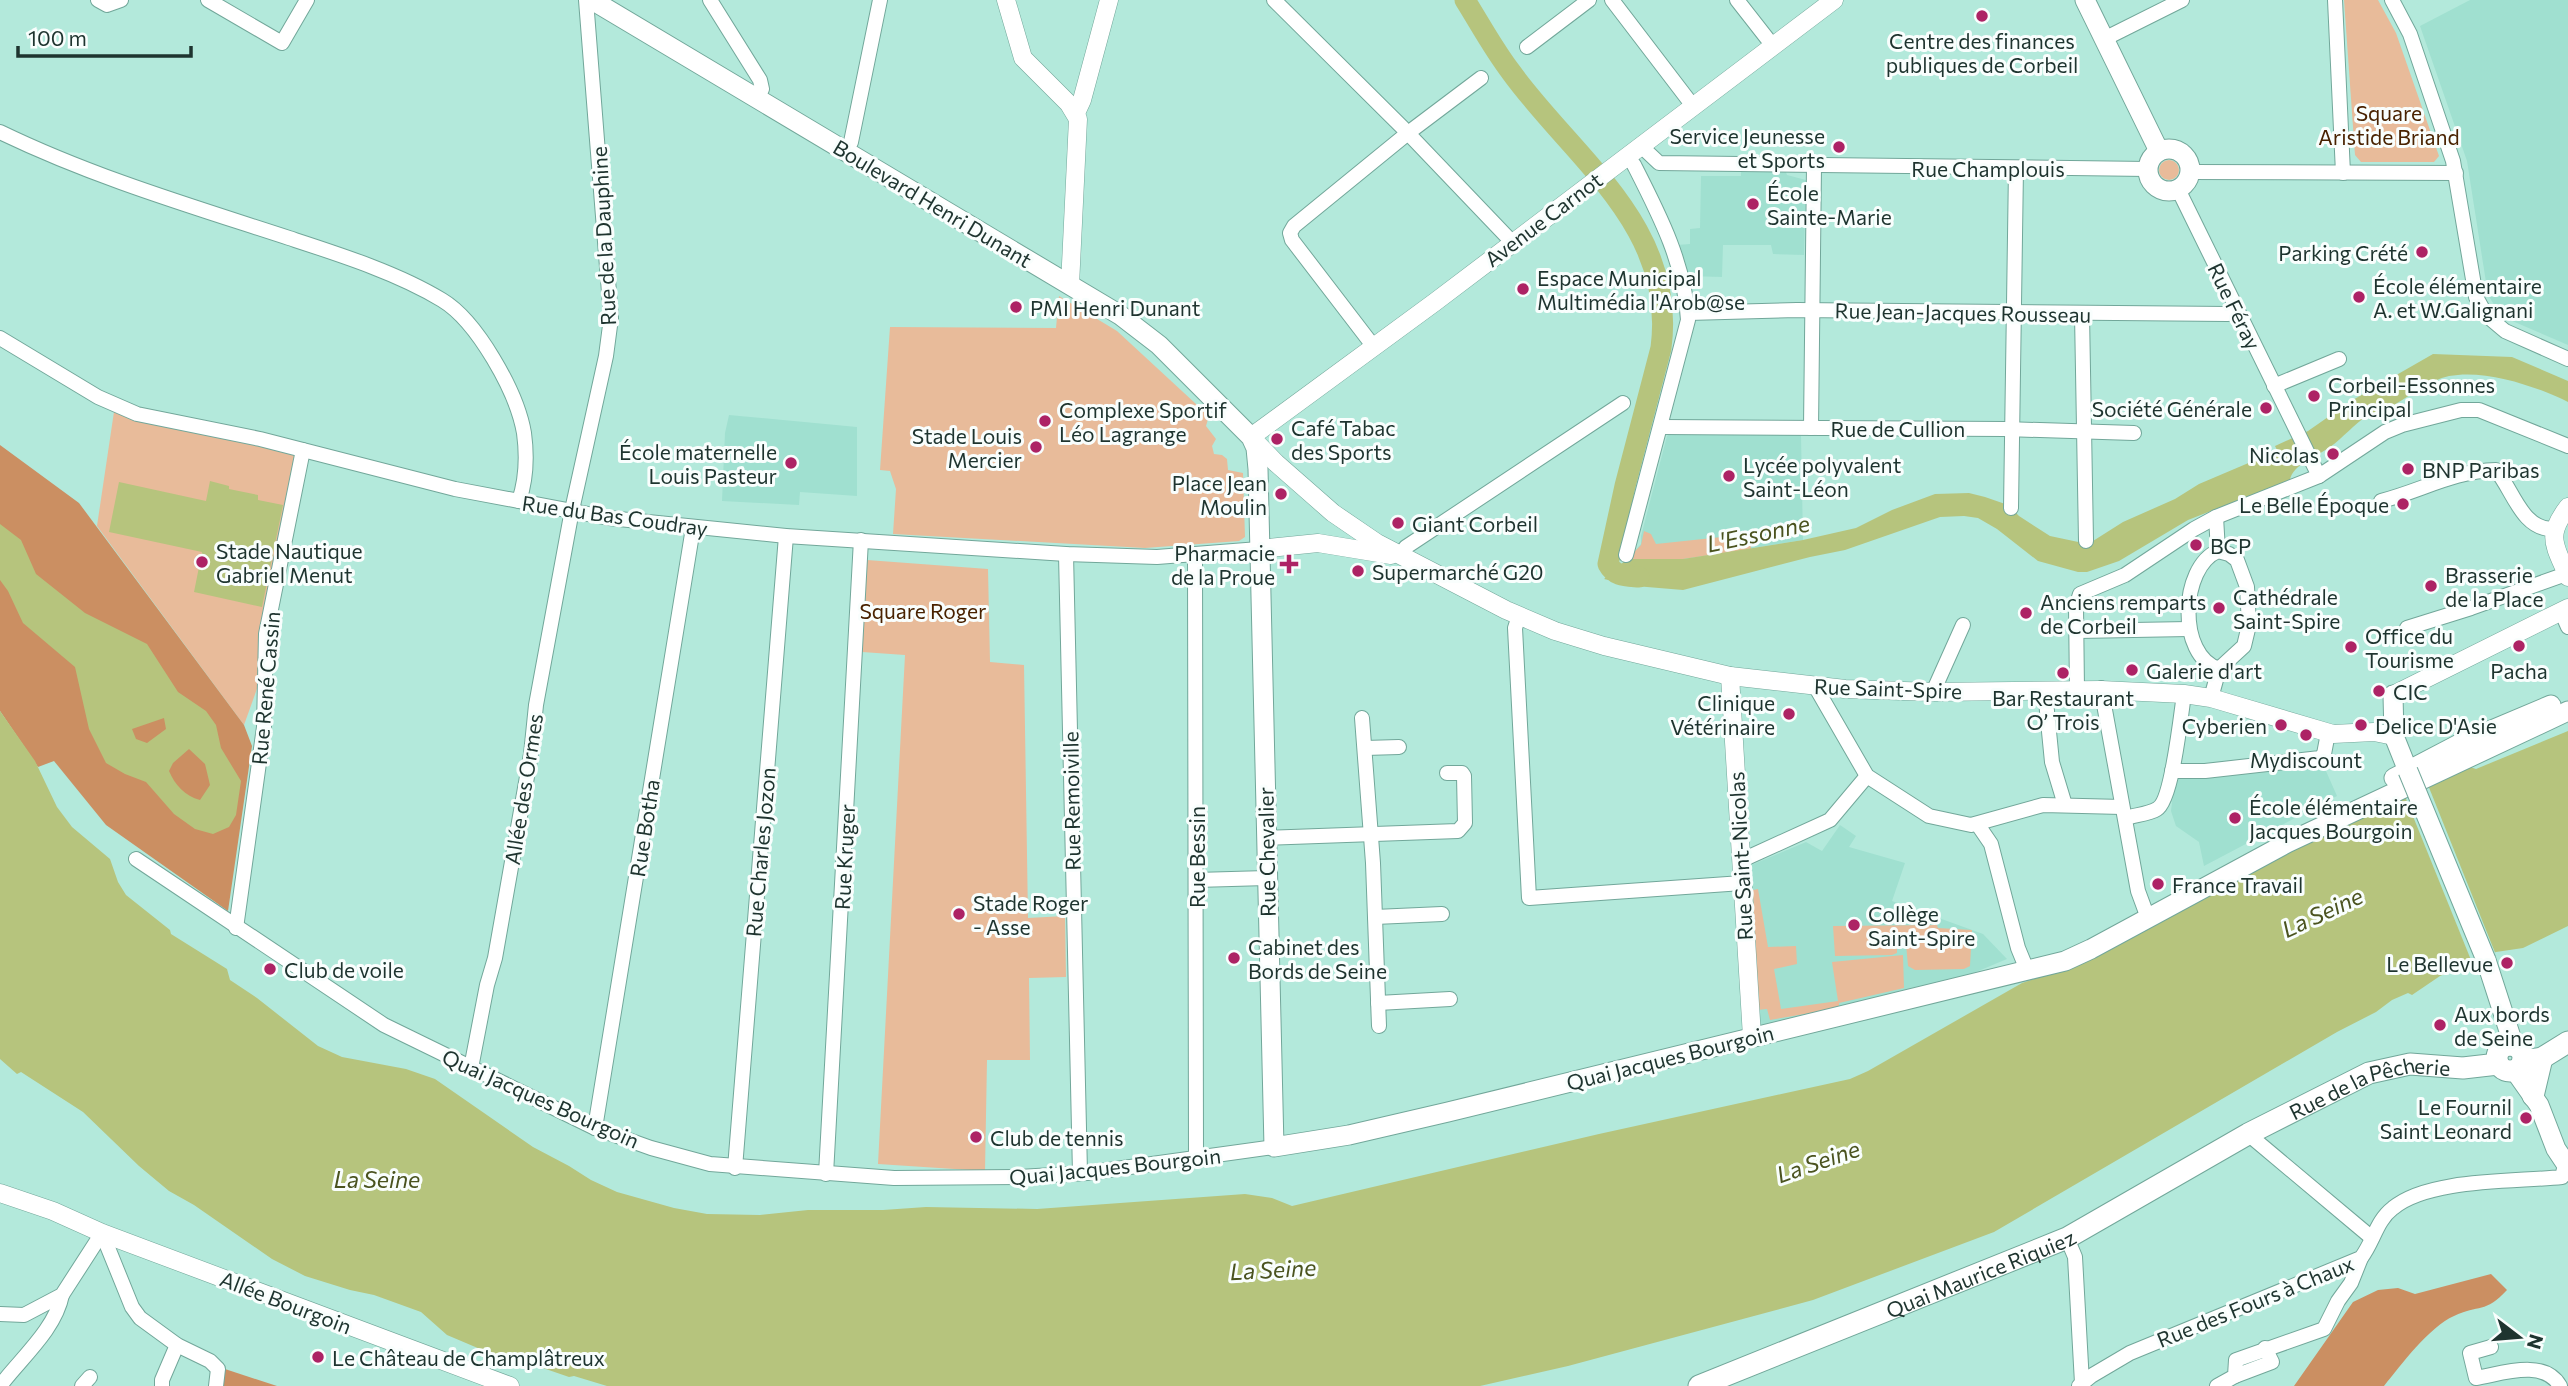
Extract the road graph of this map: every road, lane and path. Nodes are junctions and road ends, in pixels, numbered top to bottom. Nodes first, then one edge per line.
1 (98, 0) edge
2 (121, 0) edge
3 (208, 0) edge
4 (307, 0) edge
5 (586, 0) edge
6 (592, 0) edge
7 (710, 0) edge
8 (880, 0) edge
9 (1006, 0) edge
10 (1110, 0) edge
11 (1274, 0) edge
12 (1590, 0) edge
13 (1612, 0) edge
14 (1737, 0) edge
15 (1834, 0) edge
16 (2085, 0) edge
17 (2182, 0) edge
18 (2335, 0) edge
19 (2392, 0) edge
20 (2104, 39) junction
21 (1773, 46) junction
22 (1527, 47) dead end
23 (1481, 78) dead end
24 (758, 98) junction
25 (1693, 106) junction
26 (1076, 113) junction
27 (0, 132) edge
28 (1408, 132) junction
29 (846, 151) junction
30 (2159, 151) junction
31 (1629, 158) junction
32 (1814, 166) junction
33 (2015, 168) junction
34 (2148, 169) junction
35 (2190, 172) junction
36 (2343, 173) junction
37 (2456, 173) junction
38 (2178, 189) junction
39 (1512, 242) junction
40 (1070, 285) junction
41 (2236, 309) junction
42 (1812, 310) junction
43 (1688, 313) junction
44 (2013, 313) junction
45 (2081, 313) junction
46 (0, 338) edge
47 (1374, 347) junction
48 (2339, 359) dead end
49 (2568, 359) edge
50 (2274, 386) junction
51 (1623, 403) dead end
52 (1662, 426) junction
53 (1811, 428) junction
54 (2012, 429) junction
55 (2083, 431) junction
56 (2134, 433) dead end
57 (1251, 437) junction
58 (2568, 446) edge
59 (303, 450) junction
60 (1267, 462) junction
61 (2319, 476) junction
62 (519, 501) junction
63 (2381, 501) dead end
64 (2568, 507) edge
65 (2011, 508) dead end
66 (572, 510) junction
67 (1333, 513) junction
68 (2216, 517) junction
69 (693, 528) junction
70 (2553, 529) junction
71 (1340, 535) junction
72 (786, 536) junction
73 (861, 540) junction
74 (2086, 541) dead end
75 (1377, 543) junction
76 (1318, 544) junction
77 (2218, 551) junction
78 (1259, 553) junction
79 (1066, 554) junction
80 (1195, 555) junction
81 (1626, 555) dead end
82 (1399, 556) junction
83 (2567, 576) edge
84 (1519, 616) junction
85 (2566, 616) edge
86 (1963, 625) dead end
87 (2407, 628) dead end
88 (2189, 629) junction
89 (2077, 631) junction
90 (2219, 669) junction
91 (1730, 676) junction
92 (1815, 686) junction
93 (2101, 689) junction
94 (2077, 690) junction
95 (2045, 691) junction
96 (1933, 692) junction
97 (2185, 694) junction
98 (2393, 695) joint
99 (2211, 698) junction
100 (2568, 698) edge
101 (2568, 711) edge
102 (1362, 718) dead end
103 (2328, 733) junction
104 (2394, 736) junction
105 (1399, 747) dead end
106 (1365, 748) junction
107 (2172, 771) junction
108 (1447, 774) dead end
109 (1867, 776) junction
110 (2411, 777) junction
111 (2065, 805) junction
112 (2124, 812) junction
113 (1978, 825) junction
114 (1371, 835) junction
115 (1266, 838) junction
116 (136, 859) dead end
117 (1740, 861) junction
118 (1267, 878) junction
119 (1196, 880) junction
120 (1742, 883) junction
121 (2145, 910) junction
122 (1442, 914) dead end
123 (1375, 916) junction
124 (236, 928) junction
125 (2026, 970) junction
126 (1450, 999) dead end
127 (1378, 1003) junction
128 (1379, 1026) dead end
129 (1752, 1037) junction
130 (2568, 1042) edge
131 (2518, 1060) junction
132 (471, 1068) junction
133 (2533, 1096) junction
134 (595, 1128) junction
135 (2248, 1134) junction
136 (1274, 1146) junction
137 (1196, 1159) junction
138 (735, 1168) junction
139 (1080, 1173) junction
140 (827, 1174) junction
141 (2566, 1174) edge
142 (0, 1193) edge
143 (102, 1233) junction
144 (2067, 1238) junction
145 (2372, 1238) junction
146 (2361, 1258) junction
147 (62, 1295) junction
148 (0, 1314) edge
149 (24, 1315) junction
150 (39, 1337) junction
151 (177, 1345) junction
152 (2491, 1347) dead end
153 (2080, 1385) edge
154 (0, 1386) edge
155 (162, 1386) edge
156 (216, 1386) edge
157 (510, 1386) edge
158 (1699, 1386) edge
159 (2217, 1386) edge
160 (2560, 1386) edge

1 - 2 street
3 - 4 street
5 - 66 street, Rue de la Dauphine
6 - 24 main road, Boulevard Henri Dunant
7 - 24 street
8 - 29 street
9 - 26 street
10 - 26 street
11 - 28 street
12 - 22 street
13 - 25 street
14 - 21 street
15 - 21 street, Avenue Carnot
16 - 20 main road
17 - 20 street
18 - 36 street
19 - 37 street
20 - 30 main road
21 - 25 street, Avenue Carnot
23 - 28 street
24 - 29 main road, Boulevard Henri Dunant
25 - 31 street, Avenue Carnot
26 - 40 street
27 - 62 street
28 - 39 street
28 - 47 street
29 - 40 main road, Boulevard Henri Dunant
30 - 34 main road
30 - 35 main road
31 - 32 street, Rue Champlouis
31 - 39 street, Avenue Carnot
31 - 43 street
32 - 33 street, Rue Champlouis
32 - 42 street
33 - 34 street, Rue Champlouis
33 - 44 street
34 - 38 main road
35 - 36 street
35 - 38 main road
36 - 37 street
37 - 49 street
38 - 41 street, Rue Féray
39 - 47 street, Avenue Carnot
40 - 57 main road, Boulevard Henri Dunant
41 - 45 street, Rue Jean-Jacques Rousseau
41 - 50 street, Rue Féray
42 - 43 street, Rue Jean-Jacques Rousseau
42 - 44 street, Rue Jean-Jacques Rousseau
42 - 53 street
43 - 52 street
44 - 45 street, Rue Jean-Jacques Rousseau
44 - 54 street
45 - 55 street
46 - 59 street, Rue du Bas Coudray
47 - 57 street, Avenue Carnot
48 - 50 street
50 - 61 street, Rue Féray
51 - 82 street
52 - 53 street, Rue de Cullion
52 - 81 street
53 - 54 street, Rue de Cullion
54 - 55 street, Rue de Cullion
54 - 65 street
55 - 56 street, Rue de Cullion
55 - 74 street
57 - 60 main road, Rue Chevalier
58 - 61 street
59 - 62 street, Rue du Bas Coudray
59 - 124 street, Rue René Cassin
60 - 67 street, Rue Saint-Spire
60 - 78 main road, Rue Chevalier
61 - 68 street
62 - 66 street, Rue du Bas Coudray
63 - 70 street
64 - 70 street
66 - 69 street, Rue du Bas Coudray
66 - 132 street, Allée des Ormes
67 - 71 street
67 - 75 street, Rue Saint-Spire
68 - 77 street
68 - 89 street
69 - 72 street, Rue du Bas Coudray
69 - 134 street, Rue Botha
70 - 83 street
71 - 75 street
71 - 76 street
72 - 73 street, Rue du Bas Coudray
72 - 138 street, Rue Charles Jozon
73 - 79 street, Rue du Bas Coudray
73 - 140 street, Rue Kruger
75 - 82 street, Rue Saint-Spire
76 - 78 street, Rue Saint-Spire
76 - 82 street, Rue Saint-Spire
77 - 88 street
77 - 90 street
78 - 80 street, Rue du Bas Coudray
78 - 115 main road, Rue Chevalier
79 - 80 street, Rue du Bas Coudray
79 - 139 street, Rue Remoiville
80 - 119 street, Rue Bessin
82 - 84 street, Rue Saint-Spire
83 - 87 street
84 - 91 street, Rue Saint-Spire
84 - 120 street
85 - 98 street
86 - 96 street
88 - 89 street
88 - 90 street
89 - 94 street
90 - 99 street
91 - 92 street, Rue Saint-Spire
91 - 117 street, Rue Saint-Nicolas
92 - 96 street, Rue Saint-Spire
92 - 109 street
93 - 94 street, Rue Saint-Spire
93 - 97 street, Rue Saint-Spire
93 - 112 street
94 - 95 street, Rue Saint-Spire
95 - 96 street, Rue Saint-Spire
95 - 111 street
97 - 99 street, Rue Saint-Spire
97 - 107 street
98 - 104 main road
99 - 103 street, Rue Saint-Spire
100 - 110 main road
101 - 110 main road
102 - 106 street
103 - 104 street, Rue Saint-Spire
103 - 107 street
104 - 110 main road
105 - 106 street
106 - 114 street
107 - 112 street
108 - 114 street
109 - 113 street
109 - 117 street
110 - 121 main road, Quai Jacques Bourgoin
110 - 125 main road, Quai Jacques Bourgoin
110 - 131 main road, bridge
111 - 112 street
111 - 113 street
112 - 121 street
113 - 125 street
114 - 115 street
114 - 123 street
115 - 118 main road, Rue Chevalier
116 - 124 street, Quai Jacques Bourgoin
117 - 120 street, Rue Saint-Nicolas
118 - 119 street
118 - 136 main road, Rue Chevalier
119 - 137 street, Rue Bessin
120 - 129 street, Rue Saint-Nicolas
121 - 125 main road, Quai Jacques Bourgoin
122 - 123 street
123 - 127 street
124 - 132 street, Quai Jacques Bourgoin
125 - 129 main road, Quai Jacques Bourgoin
126 - 127 street
127 - 128 street
129 - 136 main road, Quai Jacques Bourgoin
130 - 131 main road
131 - 133 main road
131 - 133 main road
131 - 135 main road, Rue de la Pêcherie
132 - 134 street, Quai Jacques Bourgoin
133 - 141 main road
134 - 138 street, Quai Jacques Bourgoin
135 - 144 main road, Quai Maurice Riquiez
135 - 145 street
136 - 137 street, Quai Jacques Bourgoin
137 - 139 street, Quai Jacques Bourgoin
138 - 140 street, Quai Jacques Bourgoin
139 - 140 street, Quai Jacques Bourgoin
141 - 145 street, Rue des Fours à Chaux
142 - 143 street, Allée Bourgoin
143 - 147 street
143 - 151 street
143 - 157 street, Allée Bourgoin
144 - 153 street
144 - 158 main road, Quai Maurice Riquiez
145 - 146 street, Rue des Fours à Chaux
146 - 153 street, Rue des Fours à Chaux
146 - 159 street
147 - 149 street
147 - 150 street
148 - 149 street
149 - 150 street
150 - 154 street
151 - 155 street
151 - 156 street
152 - 160 street

